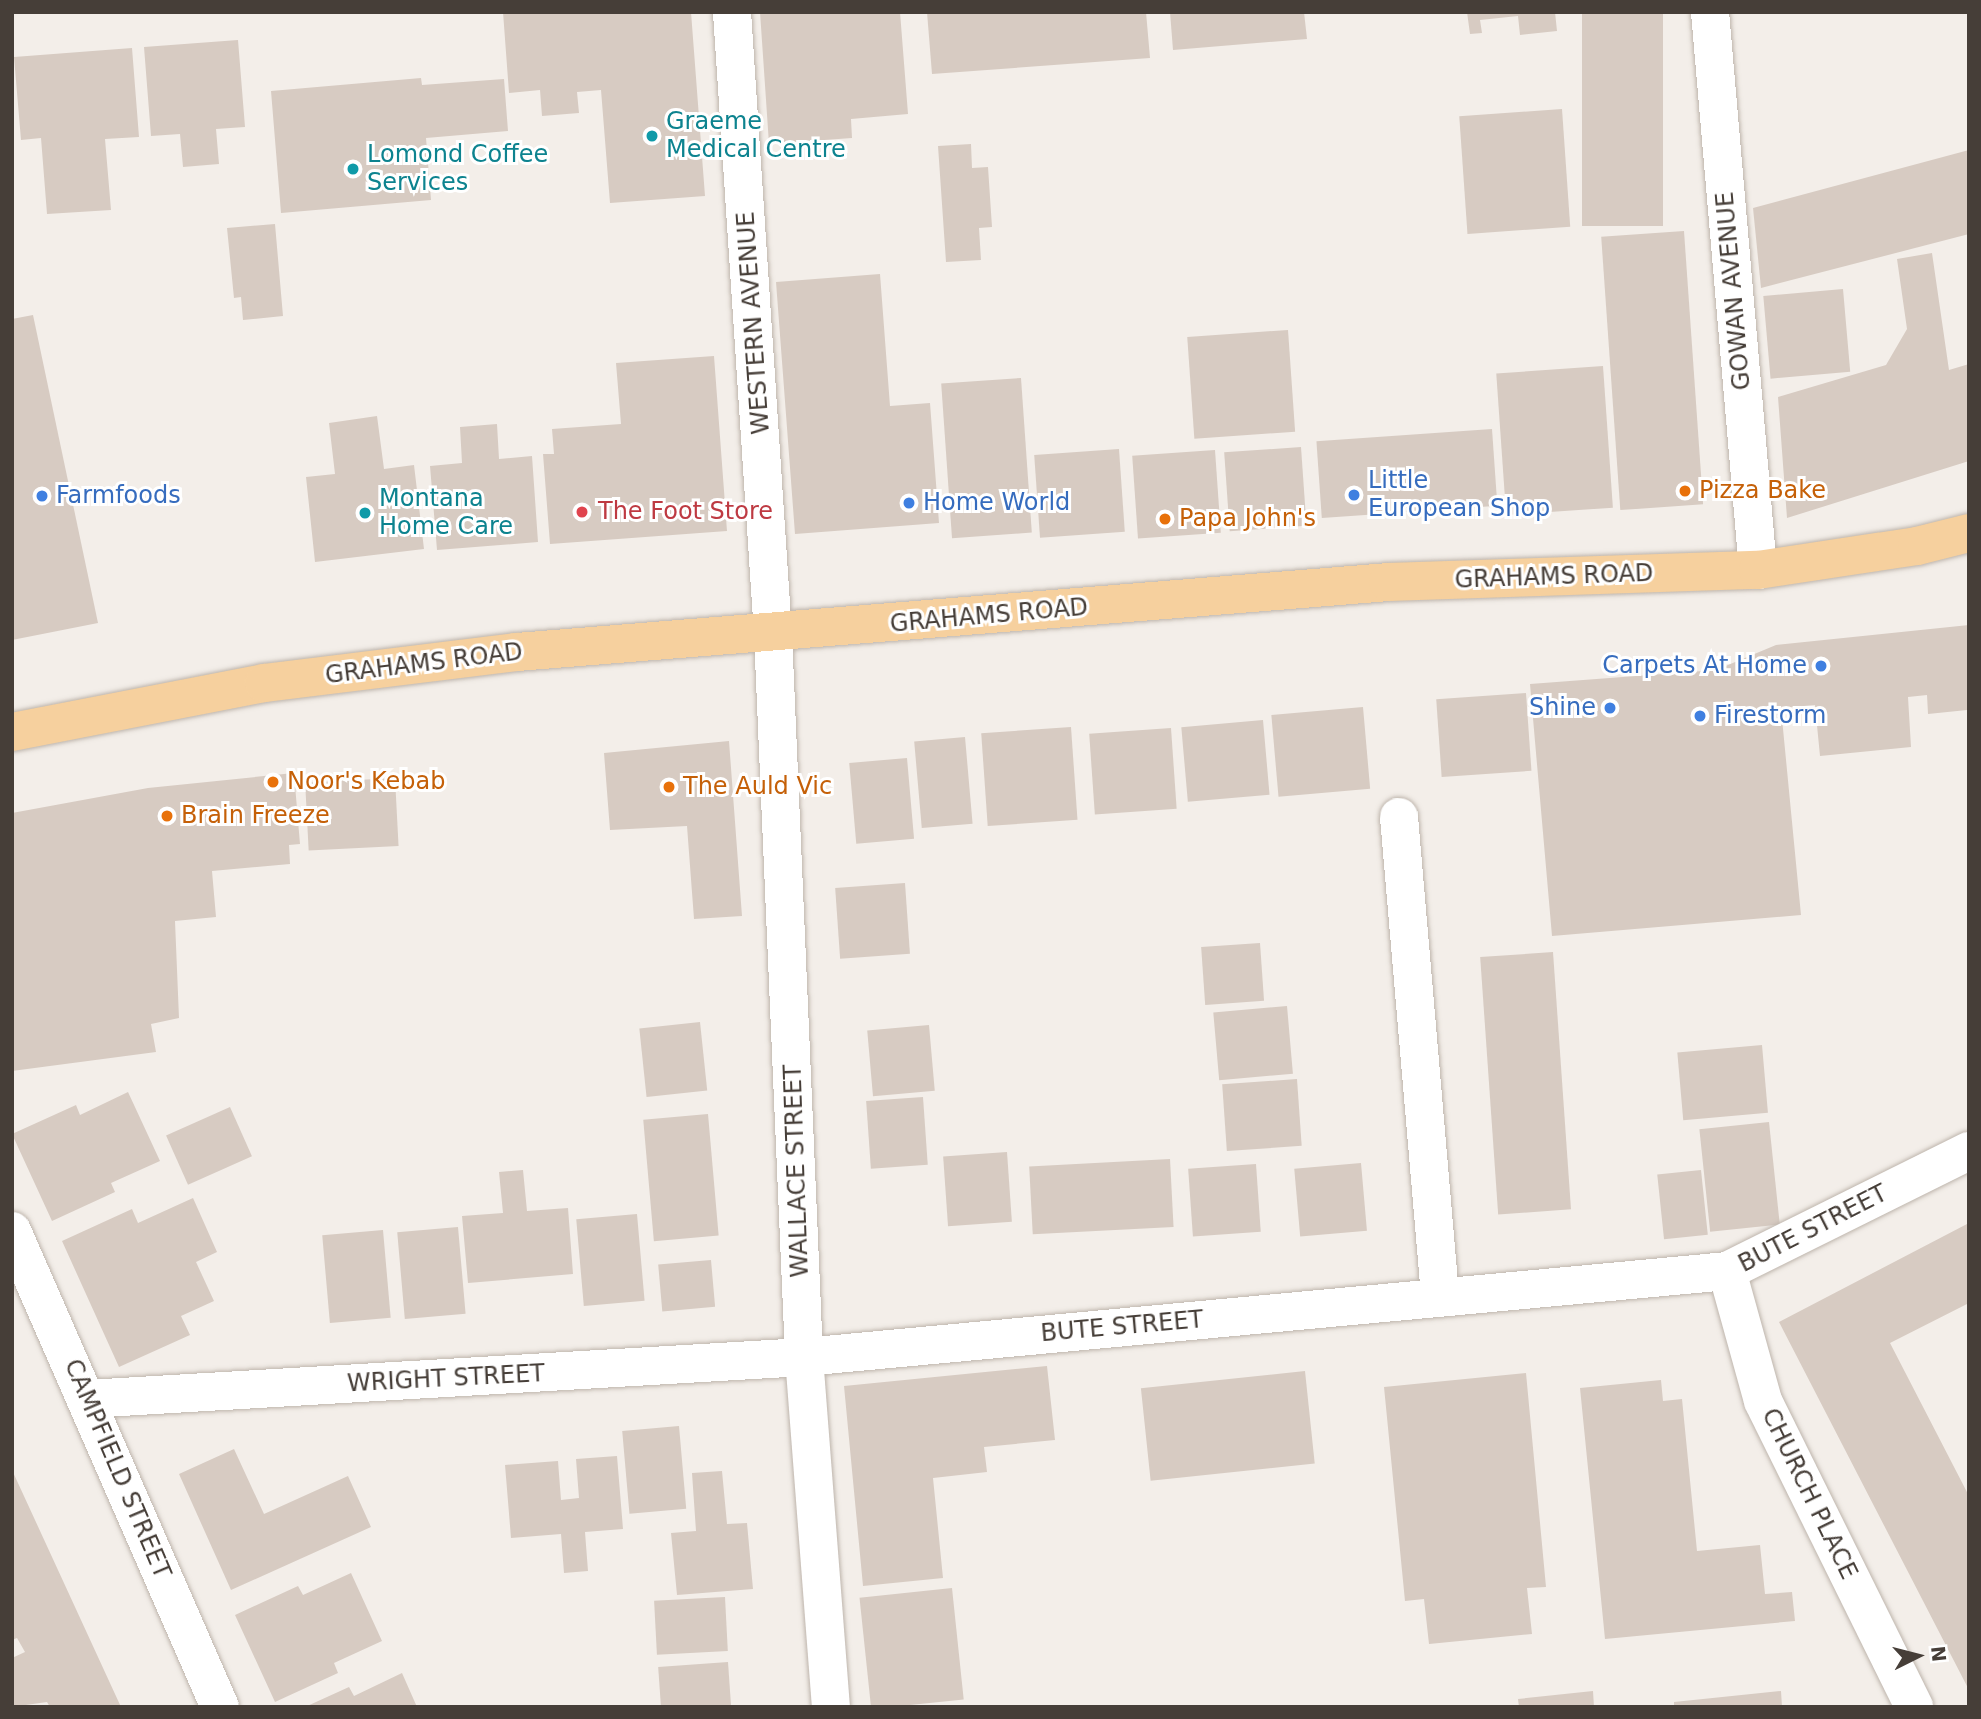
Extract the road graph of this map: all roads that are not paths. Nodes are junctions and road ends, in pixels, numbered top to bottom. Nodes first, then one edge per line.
1 (732, 12) edge
2 (1710, 12) edge
3 (1969, 533) edge
4 (1758, 570) junction
5 (773, 634) junction
6 (12, 732) edge
7 (1399, 817) dead end
8 (1969, 1151) edge
9 (12, 1231) edge
10 (1727, 1271) junction
11 (1440, 1297) junction
12 (804, 1357) junction
13 (87, 1399) junction
14 (220, 1707) edge
15 (831, 1707) edge
16 (1914, 1707) edge

1 - 5 street, WESTERN AVENUE
2 - 4 street, GOWAN AVENUE
3 - 4 main road, GRAHAMS ROAD
4 - 5 main road, GRAHAMS ROAD
5 - 6 main road, GRAHAMS ROAD
5 - 12 street, WALLACE STREET
7 - 11 street
8 - 10 street, BUTE STREET
9 - 13 street, CAMPFIELD STREET
10 - 11 street, BUTE STREET
10 - 16 street, CHURCH PLACE
11 - 12 street, BUTE STREET
12 - 13 street, WRIGHT STREET
12 - 15 street, WALLACE STREET
13 - 14 street, CAMPFIELD STREET

